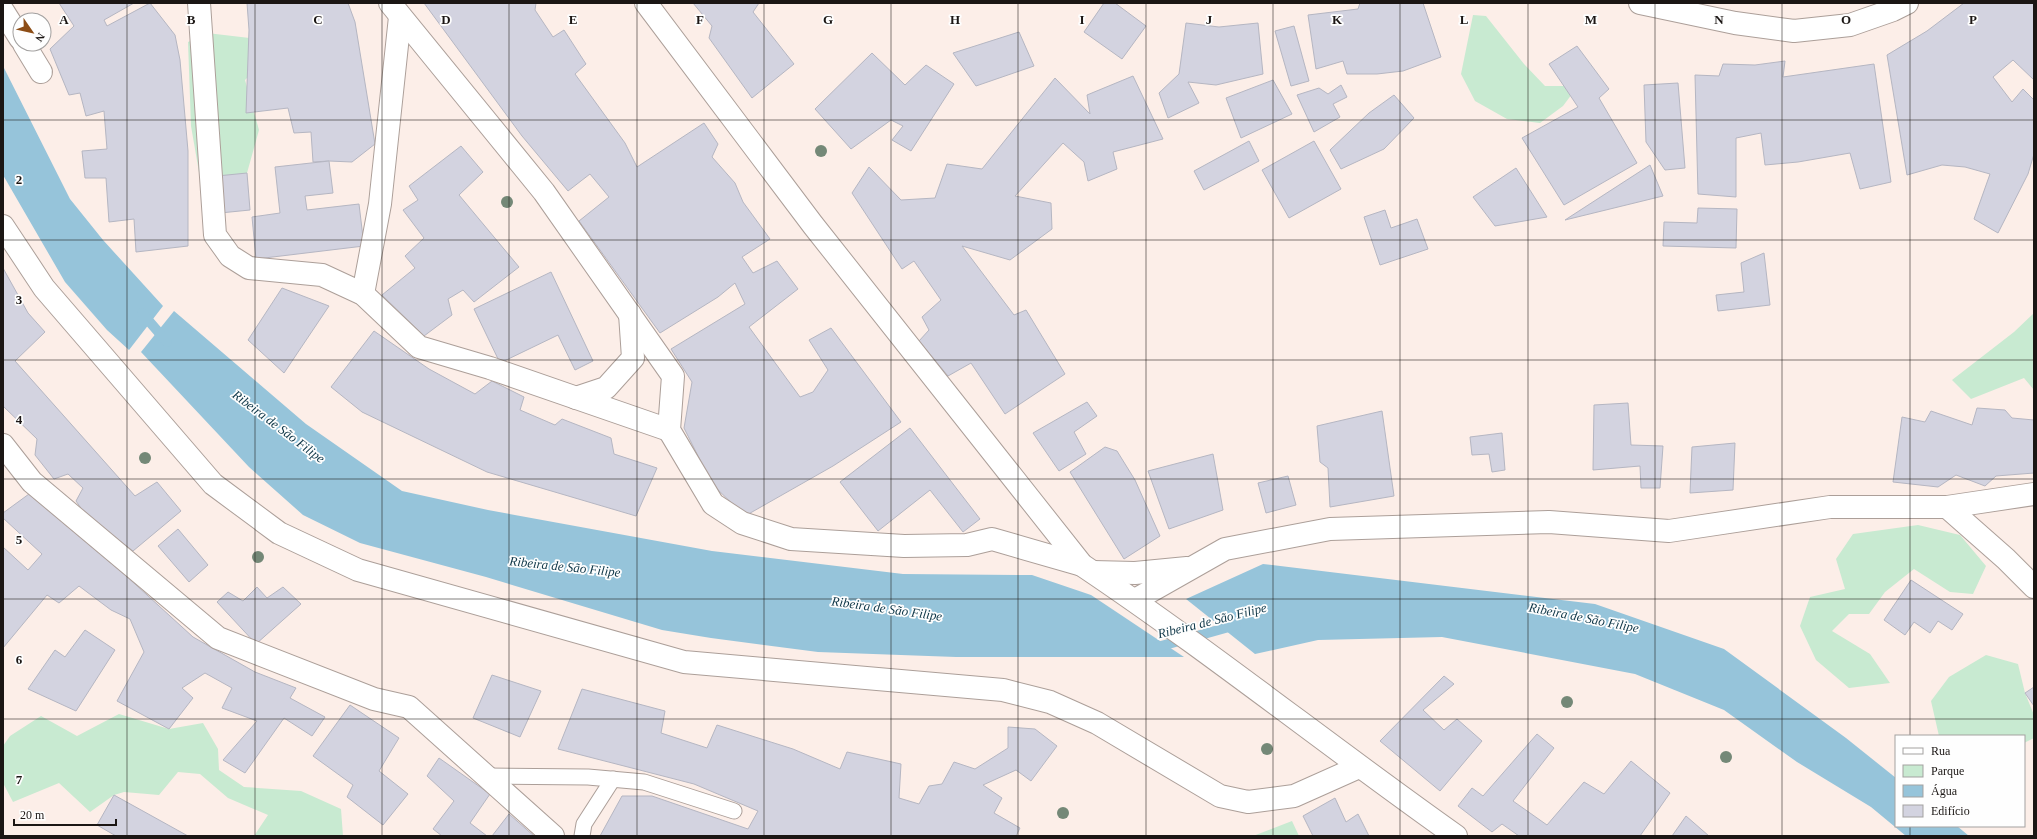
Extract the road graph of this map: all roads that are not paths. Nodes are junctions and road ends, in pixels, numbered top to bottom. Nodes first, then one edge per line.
1 (198, 3) edge
2 (646, 3) edge
3 (1640, 3) edge
4 (1907, 3) edge
5 (395, 10) edge
6 (3, 11) edge
7 (12, 25) edge
8 (29, 52) edge
9 (41, 72) dead end
10 (3, 226) edge
11 (363, 294) junction
12 (630, 314) junction
13 (576, 398) junction
14 (669, 430) junction
15 (3, 445) edge
16 (2034, 494) edge
17 (1947, 507) junction
18 (1194, 567) junction
19 (1087, 568) junction
20 (2034, 587) edge
21 (1135, 600) junction
22 (1359, 767) junction
23 (487, 776) junction
24 (613, 779) junction
25 (734, 811) dead end
26 (553, 836) edge
27 (582, 836) edge
28 (1456, 836) edge

1 - 11 street
2 - 19 street
3 - 4 street
5 - 11 street
5 - 12 street
6 - 7 street
8 - 9 street
10 - 22 street
11 - 13 street
12 - 13 street
12 - 14 street
13 - 14 street
14 - 19 street
15 - 23 street
16 - 17 street
17 - 18 street
17 - 20 street
18 - 19 street
18 - 21 street
19 - 21 street
21 - 22 street
22 - 28 street
23 - 24 lane
23 - 26 street
24 - 25 lane
24 - 27 lane

